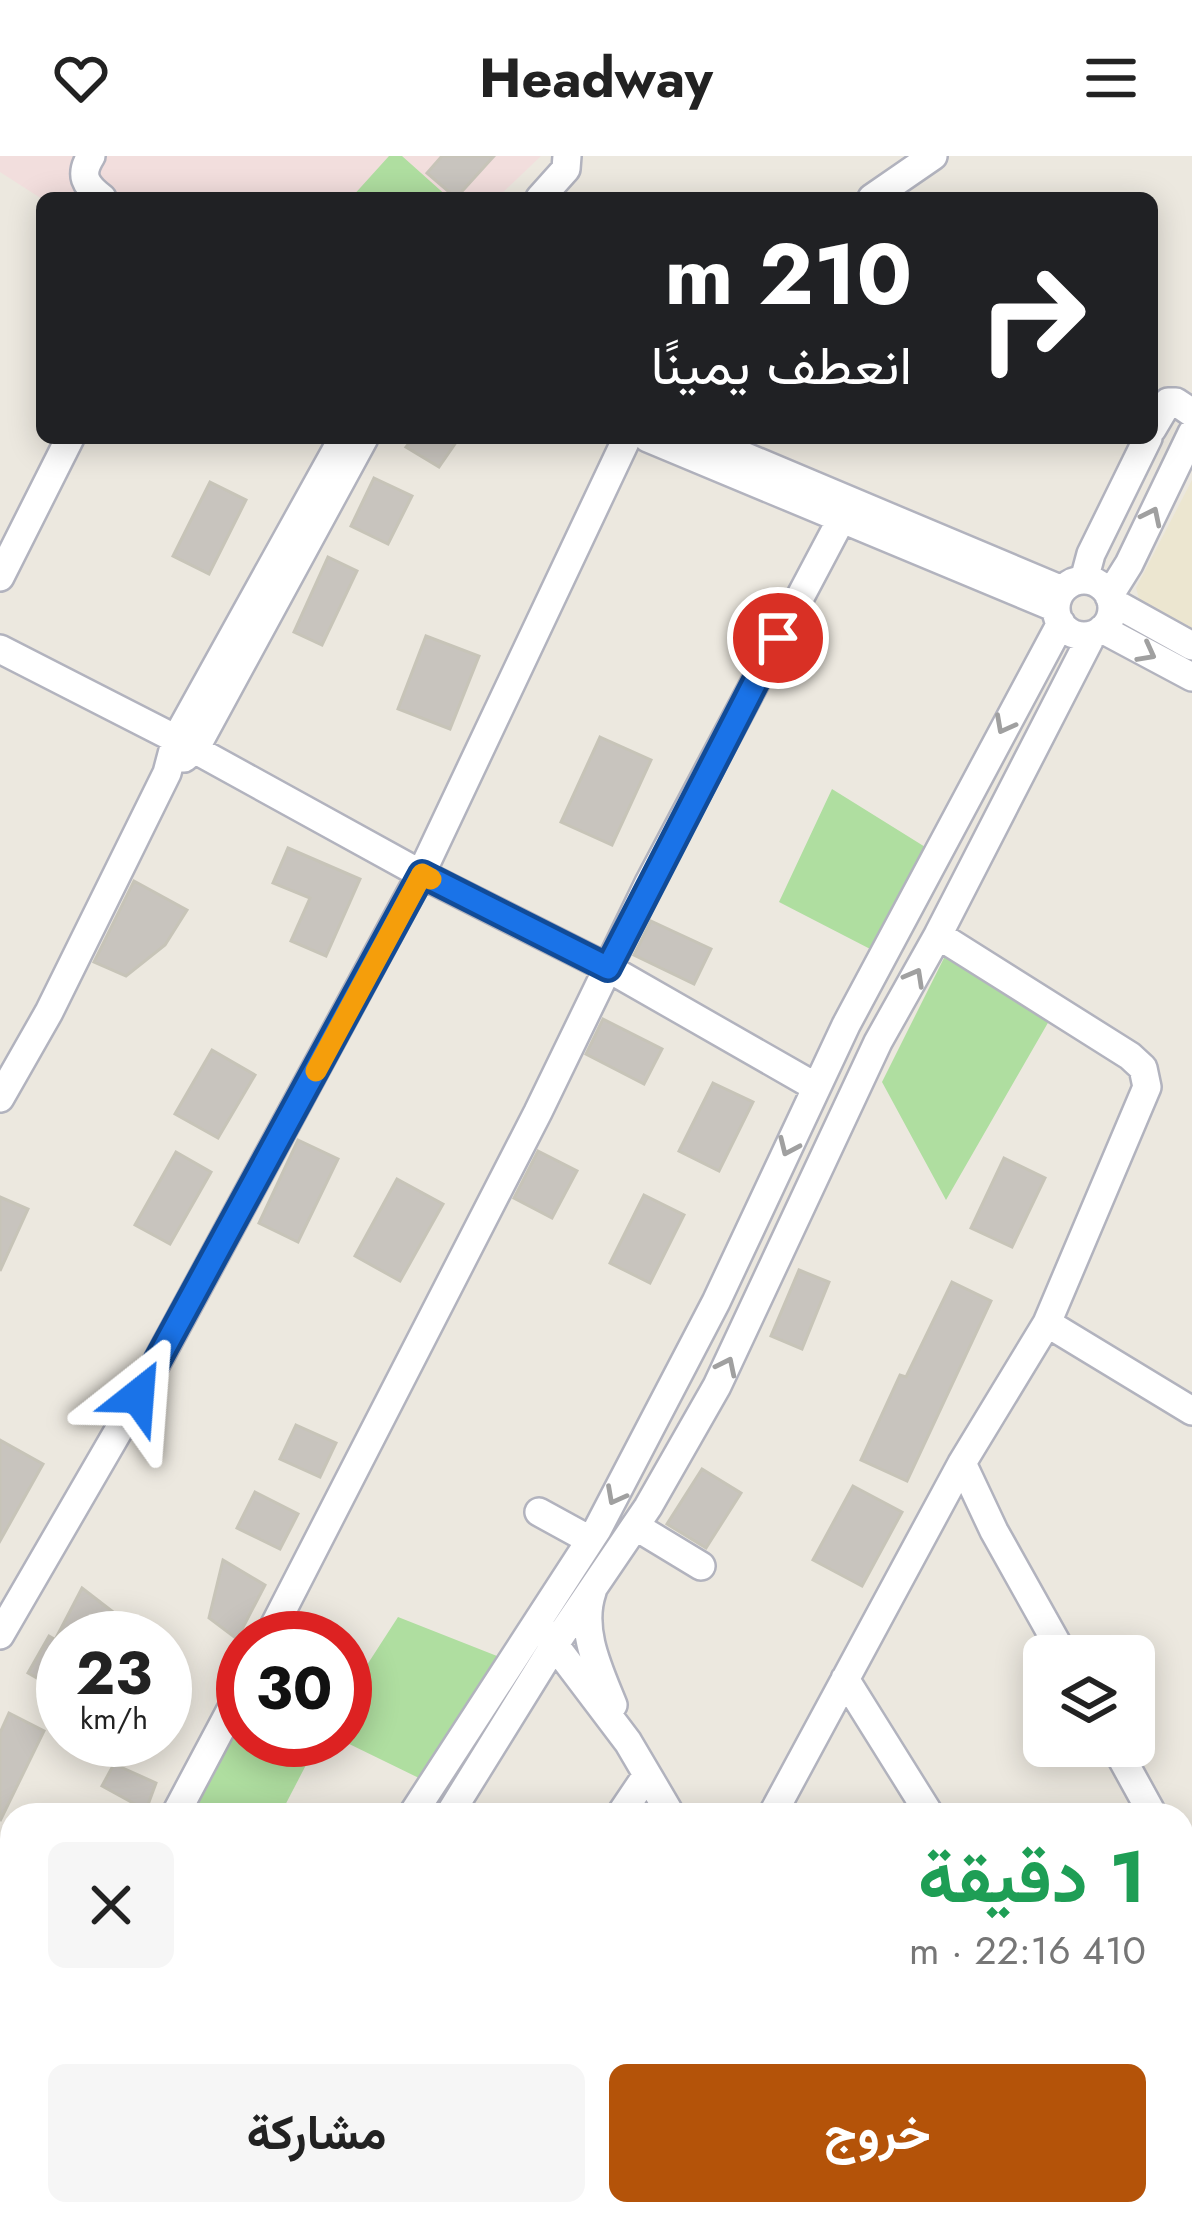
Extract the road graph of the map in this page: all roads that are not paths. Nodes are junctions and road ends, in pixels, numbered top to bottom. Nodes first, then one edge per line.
1 (91, 156) edge
2 (567, 156) edge
3 (933, 156) edge
4 (96, 192) edge
5 (545, 192) edge
6 (881, 192) edge
7 (1192, 413) edge
8 (1158, 419) edge
9 (1192, 433) edge
10 (67, 444) edge
11 (340, 444) edge
12 (360, 444) edge
13 (624, 444) edge
14 (685, 444) edge
15 (1145, 444) edge
16 (729, 451) edge
17 (843, 516) junction
18 (0, 577) edge
19 (1110, 599) junction
20 (1066, 600) junction
21 (1097, 632) junction
22 (1192, 646) edge
23 (0, 649) edge
24 (1192, 677) edge
25 (185, 744) junction
26 (422, 874) junction
27 (938, 935) junction
28 (608, 968) junction
29 (846, 1025) junction
30 (878, 1042) junction
31 (815, 1087) junction
32 (2, 1089) edge
33 (1047, 1323) junction
34 (1190, 1405) edge
35 (962, 1463) junction
36 (539, 1512) dead end
37 (635, 1526) junction
38 (590, 1540) junction
39 (701, 1566) dead end
40 (596, 1585) junction
41 (282, 1611) edge
42 (536, 1621) junction
43 (0, 1635) edge
44 (1052, 1635) edge
45 (555, 1644) junction
46 (845, 1679) junction
47 (523, 1699) junction
48 (216, 1738) edge
49 (628, 1742) junction
50 (1126, 1767) edge
51 (646, 1775) junction
52 (181, 1803) edge
53 (420, 1803) edge
54 (457, 1803) edge
55 (628, 1803) edge
56 (664, 1803) edge
57 (778, 1803) edge
58 (923, 1803) edge
59 (1146, 1803) edge

1 - 4 street
2 - 5 street
3 - 6 street
7 - 8 street
19 -> 9 street
10 - 18 street
11 - 25 street
12 - 25 street
13 - 26 street
14 - 16 street
15 - 20 street
16 - 17 street
16 - 20 street
17 - 20 street
17 - 28 street
19 - 20 street
19 - 21 street
19 - 22 street
20 - 21 street
20 -> 29 street
21 -> 24 street
21 - 27 street
23 - 25 street
25 - 26 street
25 - 32 street
26 - 28 street
26 - 43 street
30 -> 27 street
27 - 33 street
28 - 31 street
28 - 41 street
29 - 30 street
29 - 31 street
37 -> 30 street
31 -> 38 street
33 - 34 street
33 - 35 street
35 - 44 street
35 - 46 street
36 - 38 street
37 - 39 street
37 - 40 street
38 - 42 street
40 - 45 street
40 - 49 street
42 - 45 street
42 - 53 street
45 - 47 street
45 - 49 street
46 - 57 street
46 - 58 street
47 - 49 street
47 - 54 street
48 - 52 street
49 - 51 street
50 - 59 street
51 - 55 street
51 - 56 street

